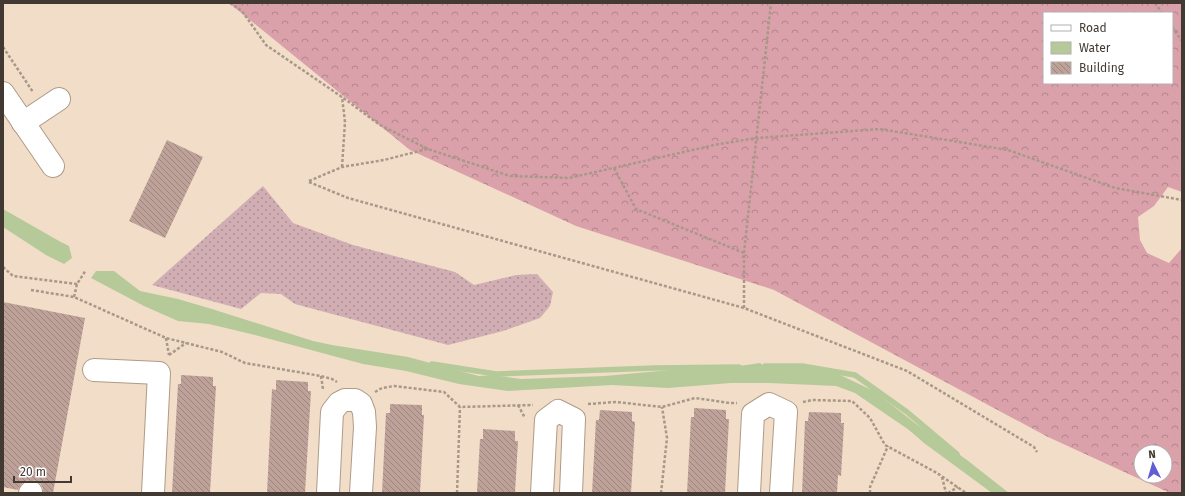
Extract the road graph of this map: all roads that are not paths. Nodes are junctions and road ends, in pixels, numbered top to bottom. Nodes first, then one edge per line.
1 (3, 93) edge
2 (52, 104) road end
3 (23, 123) junction
4 (53, 166) dead end
5 (94, 370) dead end
6 (153, 493) edge
7 (328, 493) edge
8 (361, 493) edge
9 (542, 493) edge
10 (571, 493) edge
11 (748, 493) edge
12 (781, 493) edge

1 - 3 street
2 - 3 street
3 - 4 street
5 - 6 street
7 - 8 street
9 - 10 street
11 - 12 street

